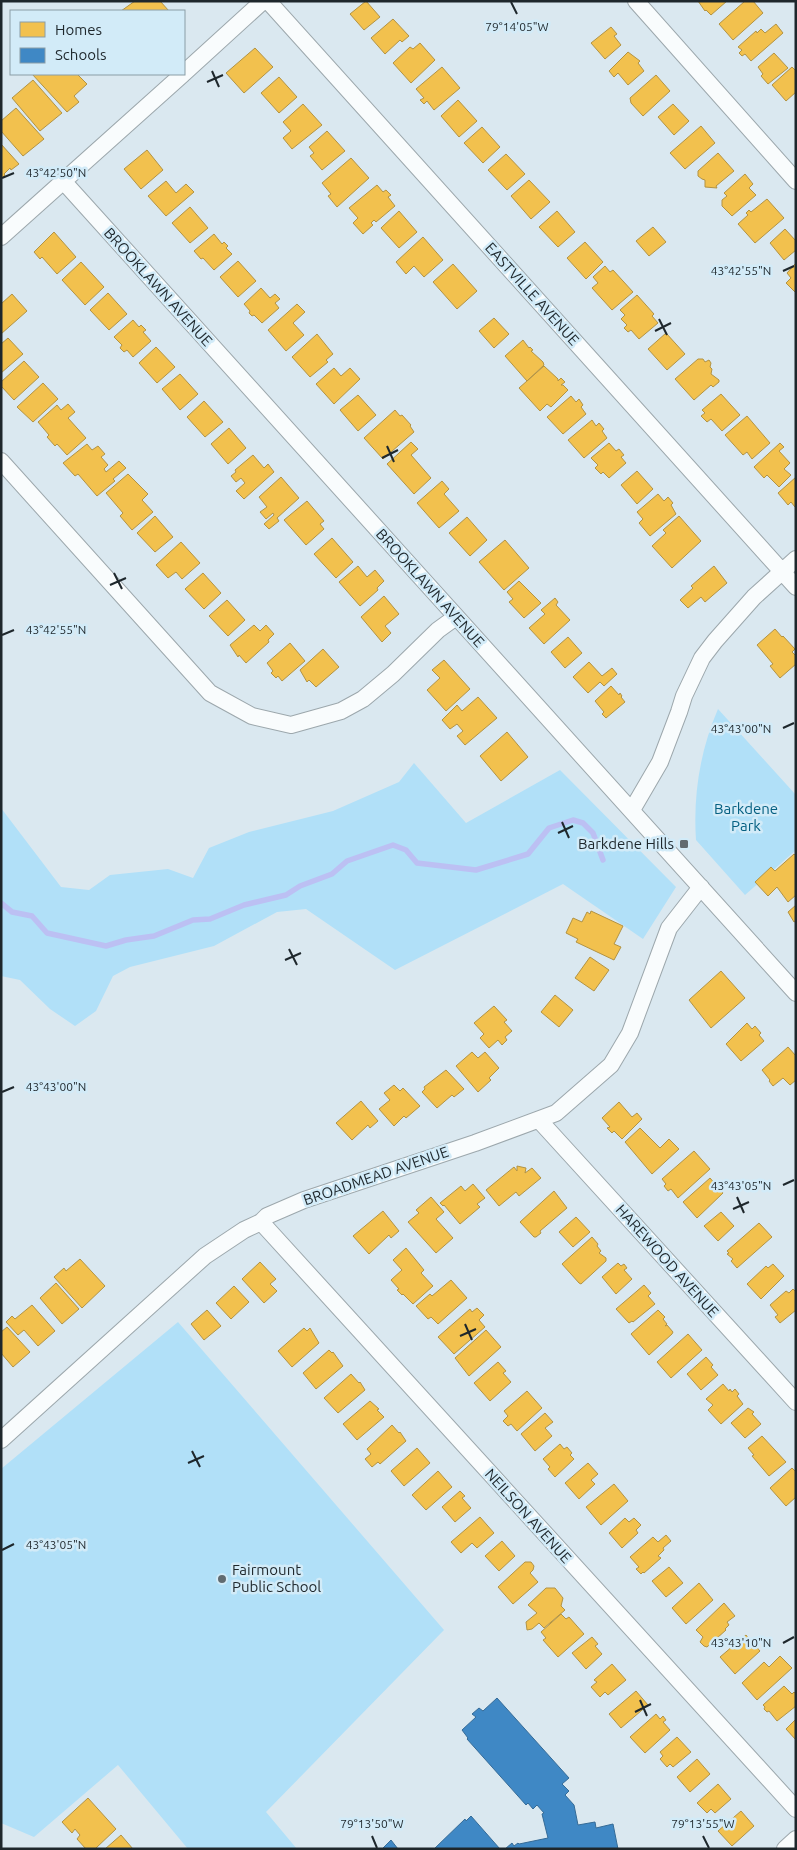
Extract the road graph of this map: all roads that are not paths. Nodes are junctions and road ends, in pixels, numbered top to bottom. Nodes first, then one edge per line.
1 (263, 1) edge
2 (268, 1) edge
3 (636, 1) edge
4 (185, 71) edge
5 (181, 75) edge
6 (796, 181) edge
7 (64, 182) junction
8 (1, 237) edge
9 (1, 461) edge
10 (796, 560) edge
11 (782, 571) junction
12 (796, 587) edge
13 (456, 617) junction
14 (632, 810) junction
15 (701, 887) junction
16 (796, 993) edge
17 (539, 1120) junction
18 (261, 1222) junction
19 (796, 1402) edge
20 (1, 1440) edge
21 (796, 1809) edge
22 (796, 1839) edge
23 (785, 1849) edge

1 - 4 street
2 - 11 street, EASTVILLE AVENUE
3 - 6 street
5 - 7 street
7 - 8 street
7 - 13 street, BROOKLAWN AVENUE
9 - 13 street
10 - 11 street
11 - 12 street, EASTVILLE AVENUE
11 - 14 street
13 - 14 street, BROOKLAWN AVENUE
14 - 15 street, BROOKLAWN AVENUE
15 - 16 street, BROOKLAWN AVENUE
15 - 17 street, BROADMEAD AVENUE
17 - 18 street, BROADMEAD AVENUE
17 - 19 street, HAREWOOD AVENUE
18 - 20 street, BROADMEAD AVENUE
18 - 21 street, NEILSON AVENUE
22 - 23 street

